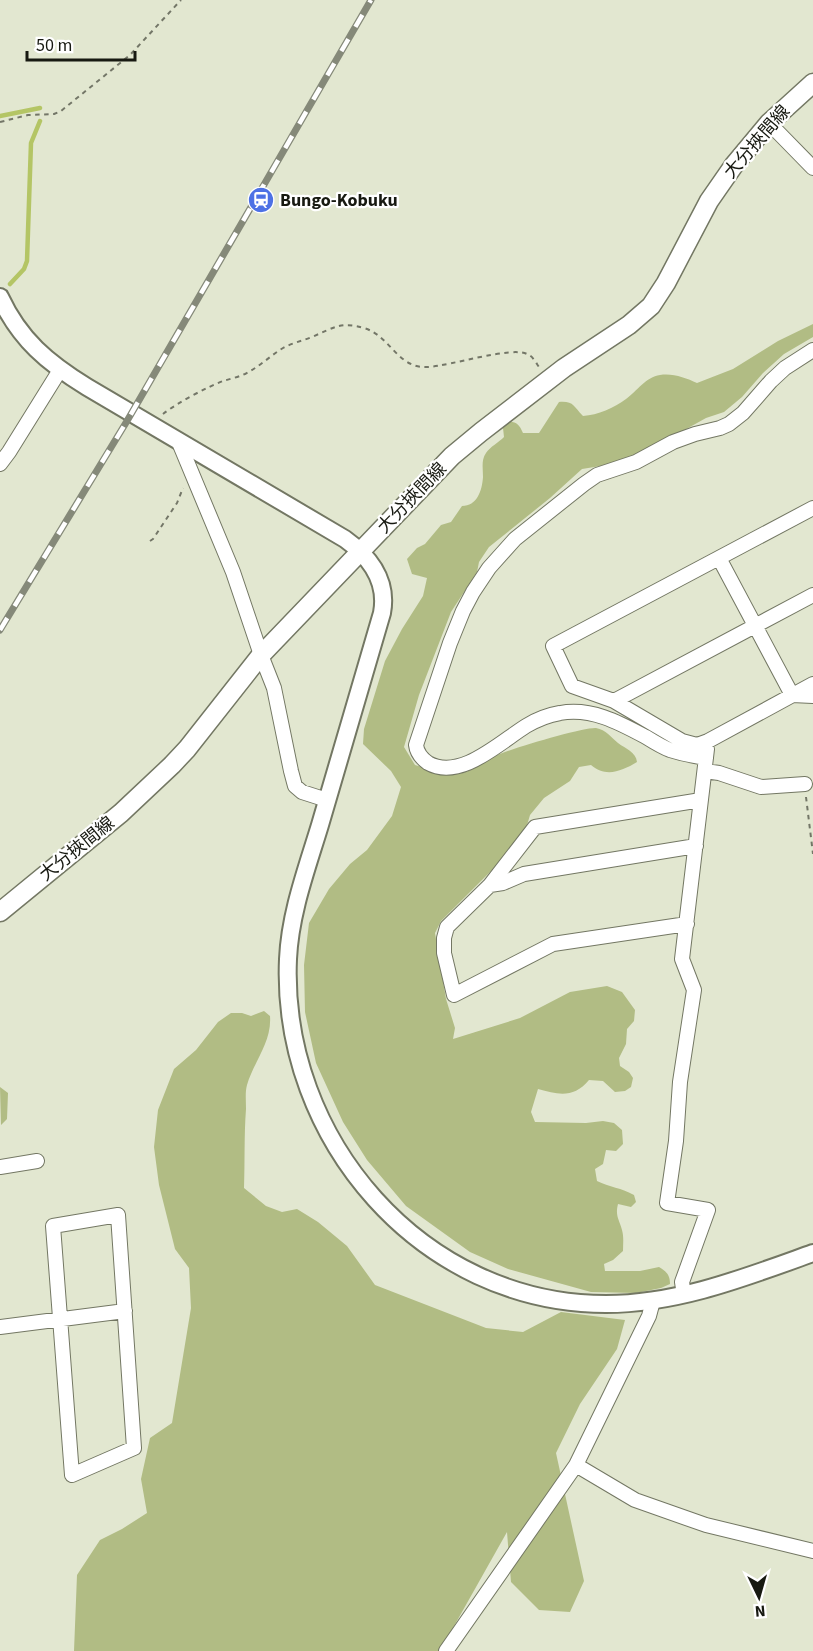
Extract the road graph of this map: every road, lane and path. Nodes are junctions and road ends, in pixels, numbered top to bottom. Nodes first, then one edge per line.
1 (181, 0) edge
2 (813, 83) edge
3 (0, 122) edge
4 (769, 123) junction
5 (813, 168) edge
6 (0, 297) edge
7 (813, 350) edge
8 (60, 370) junction
9 (548, 380) junction
10 (159, 418) dead end
11 (178, 440) junction
12 (0, 464) edge
13 (193, 477) junction
14 (813, 508) edge
15 (150, 541) dead end
16 (360, 551) junction
17 (719, 558) junction
18 (813, 596) edge
19 (756, 626) junction
20 (261, 655) junction
21 (813, 684) edge
22 (792, 695) junction
23 (813, 696) edge
24 (614, 701) junction
25 (708, 741) junction
26 (705, 765) junction
27 (805, 784) joint
28 (327, 800) junction
29 (701, 800) junction
30 (696, 846) junction
31 (813, 854) edge
32 (490, 885) junction
33 (0, 912) edge
34 (687, 924) junction
35 (37, 1161) dead end
36 (0, 1167) edge
37 (813, 1253) edge
38 (684, 1295) junction
39 (653, 1301) junction
40 (125, 1311) junction
41 (60, 1320) junction
42 (0, 1327) edge
43 (576, 1465) junction
44 (813, 1551) edge
45 (446, 1651) edge

1 - 3 path
2 - 4 main road, 大分挾間線
4 - 5 street
4 - 9 main road, 大分挾間線
6 - 8 street
7 - 26 street
8 - 11 street
8 - 12 street
9 - 10 path
9 - 16 main road, 大分挾間線
11 - 13 street
11 - 16 street
13 - 15 path
13 - 20 street
14 - 17 street
16 - 20 main road, 大分挾間線
16 - 28 street
17 - 19 street
17 - 24 street
18 - 19 street
19 - 22 street
19 - 24 street
20 - 28 street
20 - 33 main road, 大分挾間線
21 - 22 street
22 - 23 street
22 - 25 street
24 - 25 street
25 - 26 street
26 - 27 street
26 - 29 street
27 - 31 path
28 - 39 street
29 - 30 street
29 - 32 street
30 - 32 street
30 - 34 street
32 - 34 street
34 - 38 street
35 - 36 street
37 - 38 street
38 - 39 street
39 - 43 street
40 - 41 street
40 - 41 street
40 - 41 street
41 - 42 street
43 - 44 street
43 - 45 street

